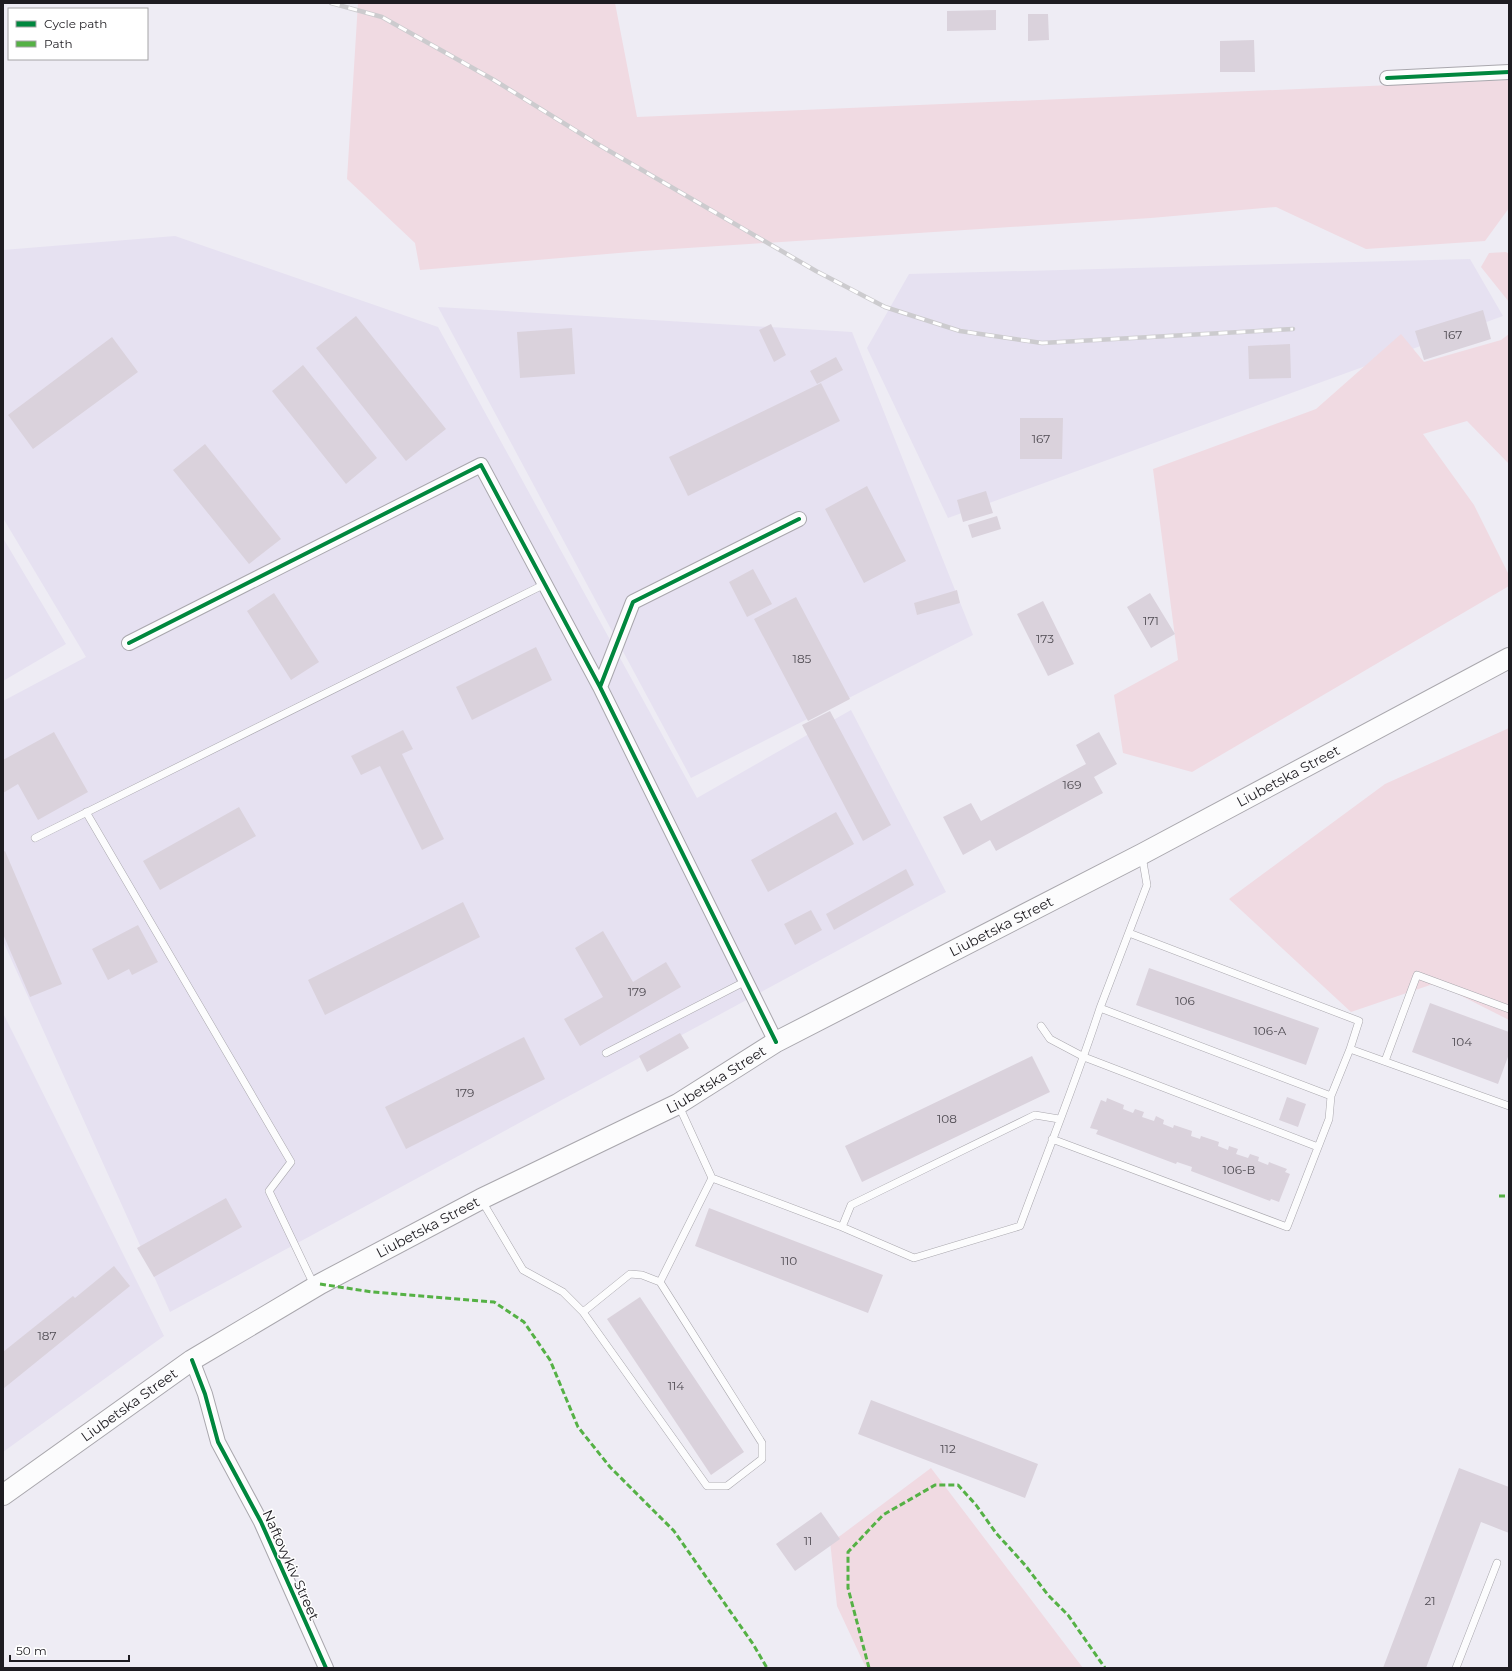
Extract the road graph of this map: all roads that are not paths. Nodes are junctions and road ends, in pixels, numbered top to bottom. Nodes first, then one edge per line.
1 (1509, 72) edge
2 (1387, 78) dead end
3 (799, 519) dead end
4 (545, 584) junction
5 (129, 643) dead end
6 (1509, 658) edge
7 (600, 687) junction
8 (86, 812) junction
9 (35, 838) dead end
10 (1142, 854) junction
11 (1129, 933) junction
12 (746, 981) junction
13 (1100, 1008) junction
14 (1509, 1009) edge
15 (1041, 1026) dead end
16 (776, 1042) junction
17 (1350, 1049) junction
18 (606, 1053) dead end
19 (1084, 1057) junction
20 (1385, 1061) junction
21 (1331, 1096) junction
22 (678, 1104) junction
23 (1509, 1106) edge
24 (1059, 1119) junction
25 (1052, 1139) junction
26 (1318, 1147) junction
27 (712, 1178) junction
28 (481, 1199) junction
29 (842, 1227) junction
30 (660, 1282) junction
31 (315, 1287) junction
32 (583, 1312) junction
33 (192, 1360) junction
34 (3, 1495) edge
35 (1497, 1563) dead end
36 (326, 1668) edge
37 (1456, 1668) edge

1 - 2 street
3 - 7 street
4 - 5 street
4 - 7 street
4 - 8 lane
6 - 10 main road, Liubetska Street
7 - 12 street
8 - 9 lane
8 - 31 lane
10 - 11 lane
10 - 16 main road, Liubetska Street
11 - 13 lane
11 - 17 lane
12 - 16 street
12 - 18 lane
13 - 19 lane
13 - 21 lane
14 - 20 lane
15 - 19 lane
16 - 22 main road, Liubetska Street
17 - 20 lane
17 - 21 lane
19 - 24 lane
19 - 26 lane
20 - 23 lane
21 - 26 lane
22 - 27 lane
22 - 28 main road, Liubetska Street
24 - 25 lane
24 - 29 lane
25 - 26 lane
25 - 29 lane
27 - 29 lane
27 - 30 lane
28 - 31 main road, Liubetska Street
28 - 32 lane
30 - 32 lane
30 - 32 lane
31 - 33 main road, Liubetska Street
33 - 34 main road, Liubetska Street
33 - 36 street, Naftovykiv Street
35 - 37 lane

